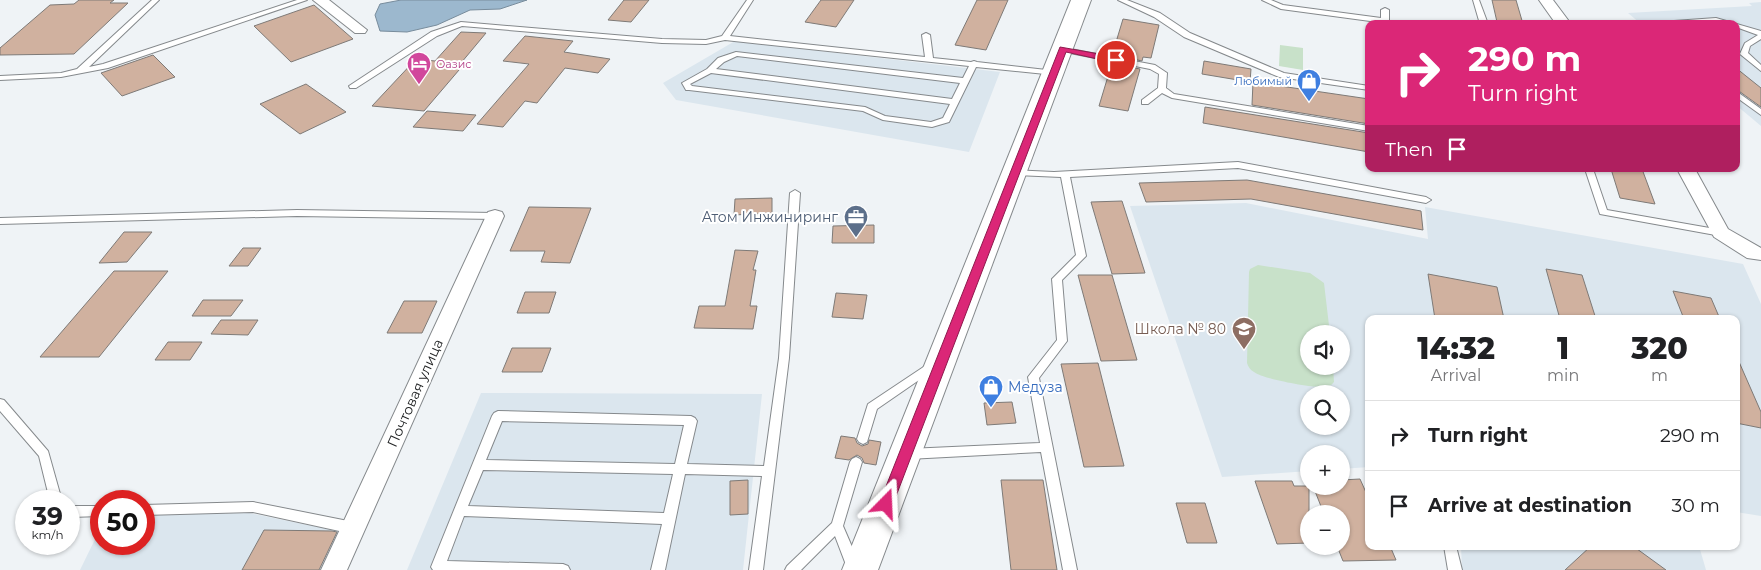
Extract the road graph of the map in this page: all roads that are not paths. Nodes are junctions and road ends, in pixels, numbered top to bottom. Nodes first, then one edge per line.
1 (156, 0) edge
2 (304, 0) edge
3 (320, 0) edge
4 (750, 0) edge
5 (1081, 0) edge
6 (1121, 0) edge
7 (1265, 0) edge
8 (1476, 0) edge
9 (1546, 0) edge
10 (1385, 10) dead end
11 (1377, 20) edge
12 (1385, 20) edge
13 (1483, 20) edge
14 (1561, 20) edge
15 (1740, 26) edge
16 (360, 30) dead end
17 (1761, 34) edge
18 (926, 35) dead end
19 (725, 38) junction
20 (929, 58) junction
21 (1059, 61) junction
22 (974, 63) junction
23 (1761, 69) edge
24 (80, 71) junction
25 (710, 71) junction
26 (0, 78) edge
27 (965, 82) junction
28 (353, 86) dead end
29 (1365, 87) edge
30 (1162, 89) junction
31 (1740, 96) edge
32 (955, 102) junction
33 (1145, 102) dead end
34 (1761, 113) edge
35 (1365, 128) edge
36 (1015, 172) junction
37 (1590, 172) edge
38 (1688, 172) edge
39 (1065, 174) junction
40 (795, 192) dead end
41 (1426, 200) dead end
42 (495, 216) joint
43 (0, 220) edge
44 (1721, 233) junction
45 (1759, 256) edge
46 (942, 358) junction
47 (0, 403) edge
48 (862, 439) dead end
49 (1047, 447) junction
50 (905, 454) junction
51 (856, 462) dead end
52 (479, 465) junction
53 (680, 469) junction
54 (769, 471) junction
55 (53, 490) edge
56 (155, 510) edge
57 (460, 511) junction
58 (670, 519) junction
59 (837, 526) junction
60 (353, 528) junction
61 (1451, 550) edge
62 (334, 570) edge
63 (563, 570) edge
64 (658, 570) edge
65 (756, 570) edge
66 (792, 570) edge
67 (855, 570) edge
68 (860, 570) edge
69 (1070, 570) edge
70 (1455, 570) edge

1 - 24 lane
2 - 24 lane
3 - 16 street
4 - 19 lane
5 - 21 main road
6 - 29 lane
7 - 11 lane
8 - 13 lane
9 - 14 street
10 - 12 lane
15 - 17 lane
17 - 23 lane
18 - 20 lane
19 - 20 lane
19 - 28 lane
20 - 22 lane
21 - 22 lane
21 - 30 lane
21 - 36 main road
22 - 27 lane
24 - 26 lane
25 - 27 lane
25 - 32 lane
25 - 32 lane
27 - 32 lane
30 - 33 lane
30 - 35 lane
31 - 34 lane
36 - 39 lane
36 - 46 main road
37 - 44 lane
38 - 44 street
39 - 41 lane
39 - 49 lane
40 - 54 lane
42 - 43 lane
42 - 60 street, Почтовая улица
44 - 45 street
46 - 48 lane
46 - 50 main road
47 - 55 lane
49 - 50 lane
49 - 69 lane
50 - 68 main road
51 - 59 lane
52 - 53 lane
52 - 53 lane
52 - 57 lane
53 - 54 lane
53 - 58 lane
54 - 65 lane
56 - 60 lane
57 - 58 lane
57 - 63 lane
58 - 64 lane
59 - 66 lane
59 - 67 lane
60 - 62 street, Почтовая улица
61 - 70 lane

